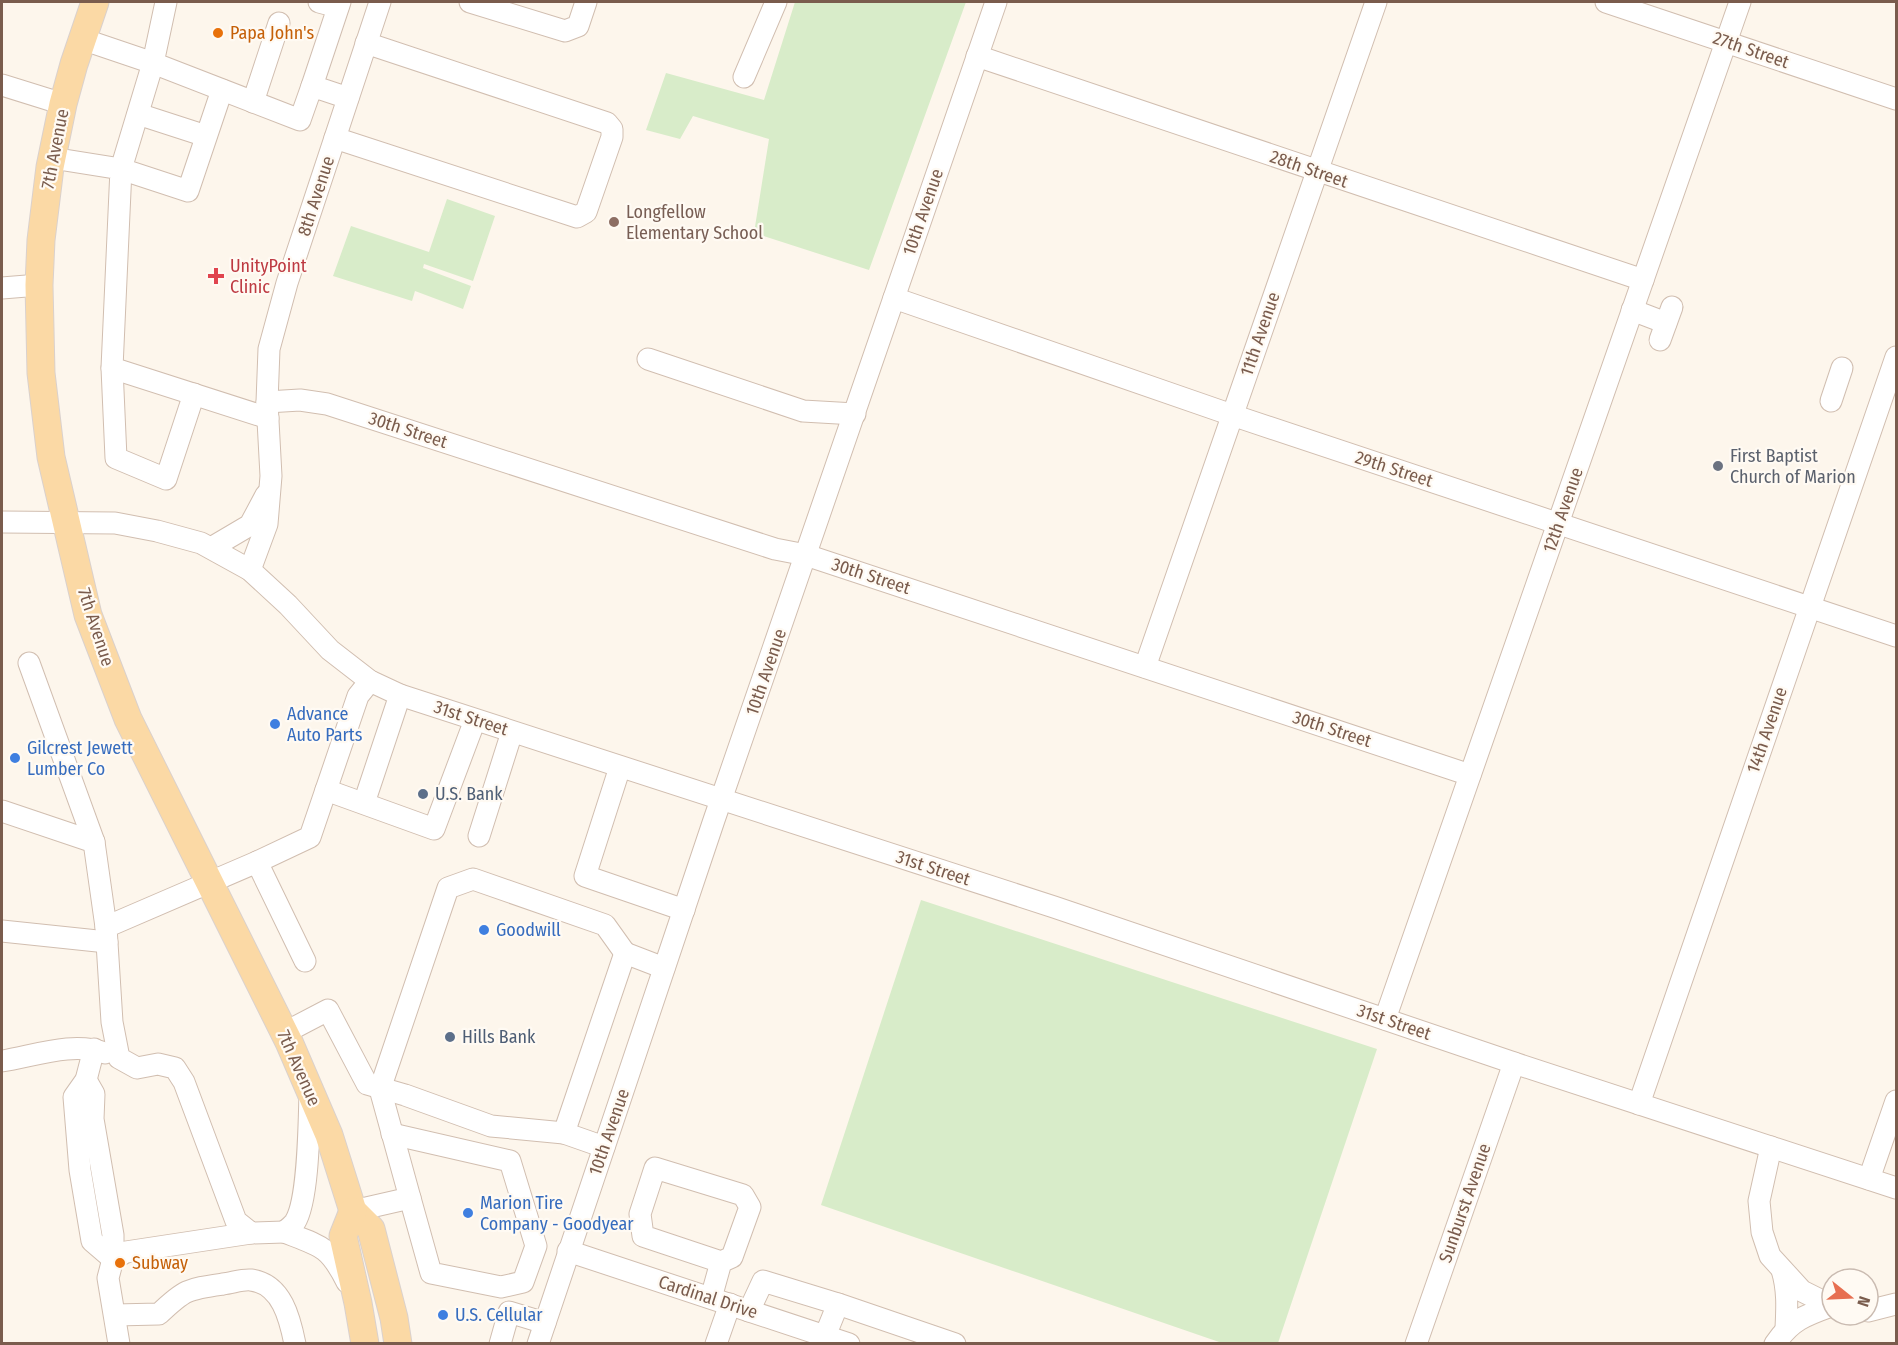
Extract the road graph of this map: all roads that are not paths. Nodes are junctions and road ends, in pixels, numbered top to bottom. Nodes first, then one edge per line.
1 (95, 2) edge
2 (166, 2) edge
3 (380, 2) edge
4 (470, 2) edge
5 (586, 2) edge
6 (776, 2) edge
7 (996, 2) edge
8 (1376, 2) edge
9 (1606, 2) edge
10 (1740, 2) edge
11 (332, 4) edge
12 (279, 23) dead end
13 (82, 39) junction
14 (1725, 42) junction
15 (366, 43) junction
16 (977, 56) junction
17 (153, 63) junction
18 (744, 77) dead end
19 (2, 85) edge
20 (312, 86) junction
21 (222, 90) junction
22 (348, 98) junction
23 (1896, 99) edge
24 (253, 102) junction
25 (63, 104) junction
26 (138, 114) junction
27 (206, 136) junction
28 (335, 138) junction
29 (52, 158) junction
30 (122, 169) junction
31 (1317, 171) junction
32 (1642, 280) junction
33 (39, 285) junction
34 (2, 288) edge
35 (894, 298) junction
36 (1632, 310) junction
37 (1666, 323) dead end
38 (1896, 357) edge
39 (648, 359) dead end
40 (112, 368) junction
41 (1842, 368) dead end
42 (194, 394) junction
43 (1831, 400) dead end
44 (267, 410) junction
45 (855, 414) junction
46 (1232, 415) junction
47 (270, 490) junction
48 (2, 522) edge
49 (66, 524) junction
50 (1558, 524) junction
51 (211, 548) junction
52 (806, 555) junction
53 (250, 570) junction
54 (1809, 607) junction
55 (1896, 636) edge
56 (29, 663) dead end
57 (1145, 667) junction
58 (370, 681) junction
59 (400, 695) junction
60 (475, 720) junction
61 (512, 732) junction
62 (620, 767) junction
63 (1470, 775) junction
64 (326, 790) junction
65 (721, 800) junction
66 (364, 803) junction
67 (2, 811) edge
68 (479, 836) dead end
69 (94, 842) junction
70 (257, 862) junction
71 (209, 882) junction
72 (684, 910) junction
73 (2, 931) edge
74 (107, 934) junction
75 (625, 953) junction
76 (305, 961) dead end
77 (664, 968) junction
78 (1385, 1019) junction
79 (284, 1033) junction
80 (94, 1049) junction
81 (120, 1058) junction
82 (2, 1061) edge
83 (1514, 1063) junction
84 (380, 1089) junction
85 (310, 1092) junction
86 (1896, 1101) edge
87 (1639, 1104) junction
88 (564, 1133) junction
89 (392, 1134) junction
90 (604, 1147) junction
91 (1771, 1147) junction
92 (1869, 1179) junction
93 (1896, 1188) edge
94 (410, 1198) junction
95 (353, 1211) junction
96 (285, 1232) junction
97 (251, 1233) junction
98 (536, 1246) junction
99 (568, 1254) junction
100 (113, 1259) junction
101 (721, 1262) junction
102 (1782, 1269) junction
103 (1820, 1300) edge
104 (358, 1303) junction
105 (730, 1304) junction
106 (838, 1304) junction
107 (1896, 1304) edge
108 (1880, 1308) edge
109 (1820, 1310) edge
110 (115, 1316) junction
111 (545, 1323) junction
112 (825, 1336) junction
113 (1781, 1336) edge
114 (120, 1344) edge
115 (294, 1344) edge
116 (365, 1344) edge
117 (398, 1344) edge
118 (500, 1344) edge
119 (538, 1344) edge
120 (716, 1344) edge
121 (849, 1344) edge
122 (956, 1344) edge
123 (1416, 1344) edge

1 - 13 main road, 7th Avenue
2 - 17 street
3 - 15 street, 8th Avenue
4 - 5 street
6 - 18 street
7 - 16 street, 10th Avenue
8 - 31 street, 11th Avenue
9 - 14 street, 27th Street
10 - 14 street, 12th Avenue
11 - 20 street
12 - 24 street
13 - 17 street
13 - 25 main road, 7th Avenue
14 - 23 street, 27th Street
14 - 32 street, 12th Avenue
15 - 22 street, 8th Avenue
15 - 28 street
16 - 31 street, 28th Street
16 - 35 street, 10th Avenue
17 - 21 street
17 - 26 street
19 - 25 street
20 - 22 street
20 - 24 street
21 - 24 street
21 - 27 street
22 - 28 street, 8th Avenue
25 - 29 main road, 7th Avenue
26 - 27 street
26 - 30 street
27 - 30 street
28 - 44 street, 8th Avenue
29 - 30 street
29 - 33 main road, 7th Avenue
30 - 40 street
31 - 32 street, 28th Street
31 - 46 street, 11th Avenue
32 - 36 street, 12th Avenue
33 - 34 street
33 - 49 main road, 7th Avenue
35 - 45 street, 10th Avenue
35 - 46 street, 29th Street
36 - 37 street
36 - 50 street, 12th Avenue
38 - 54 street, 14th Avenue
39 - 45 street
40 - 42 street
40 - 42 street
41 - 43 street
42 - 44 street
44 - 47 street, 8th Avenue
44 - 52 street, 30th Street
45 - 52 street, 10th Avenue
46 - 50 street, 29th Street
46 - 57 street, 11th Avenue
47 - 51 street
47 - 53 street, 8th Avenue
48 - 49 street, 31st Street
49 - 51 street, 31st Street
49 - 71 main road, 7th Avenue
50 - 54 street, 29th Street
50 - 63 street, 12th Avenue
51 - 53 street, 31st Street
52 - 57 street, 30th Street
52 - 65 street, 10th Avenue
53 - 58 street, 31st Street
54 - 55 street, 29th Street
54 - 87 street, 14th Avenue
56 - 69 street
57 - 63 street, 30th Street
58 - 59 street, 31st Street
58 - 64 street
59 - 60 street, 31st Street
59 - 66 street
60 - 61 street, 31st Street
60 - 66 street
61 - 62 street, 31st Street
61 - 68 street
62 - 65 street, 31st Street
62 - 72 street
63 - 78 street, 12th Avenue
64 - 66 street
64 - 70 street
65 - 72 street, 10th Avenue
65 - 78 street, 31st Street
67 - 69 street
69 - 74 street
70 - 71 street
70 - 76 street
71 - 74 street
71 - 79 main road, 7th Avenue
72 - 77 street, 10th Avenue
73 - 74 street
74 - 81 street
75 - 77 street
75 - 84 street
75 - 88 street
77 - 90 street, 10th Avenue
78 - 83 street, 31st Street
79 - 84 street
79 - 85 main road, 7th Avenue
80 - 81 street
80 - 82 street
80 - 100 street
81 - 97 street
83 - 87 street, 31st Street
83 - 123 street, Sunburst Avenue
84 - 88 street
84 - 89 street
85 - 95 main road, 7th Avenue
85 - 96 street
86 - 92 street
87 - 91 street, 31st Street
88 - 90 street
89 - 94 street
89 - 98 street
90 - 99 street, 10th Avenue
91 - 92 street, 31st Street
91 - 102 street
92 - 93 street, 31st Street
94 - 95 street
94 - 98 street
95 - 104 main road
95 - 117 main road, 7th Avenue
96 - 97 street
96 - 104 street
97 - 100 street
98 - 99 street, Cardinal Drive
99 - 105 street, Cardinal Drive
99 - 111 street, 10th Avenue
100 - 110 street
101 - 101 street
101 - 105 street
102 - 103 street
102 - 113 street
104 - 116 main road
105 - 106 street
105 - 112 street, Cardinal Drive
105 - 120 street
106 - 112 street
106 - 122 street
107 - 108 street
109 - 113 street
110 - 114 street
110 - 115 street
111 - 118 street
111 - 119 street, 10th Avenue
112 - 121 street, Cardinal Drive

